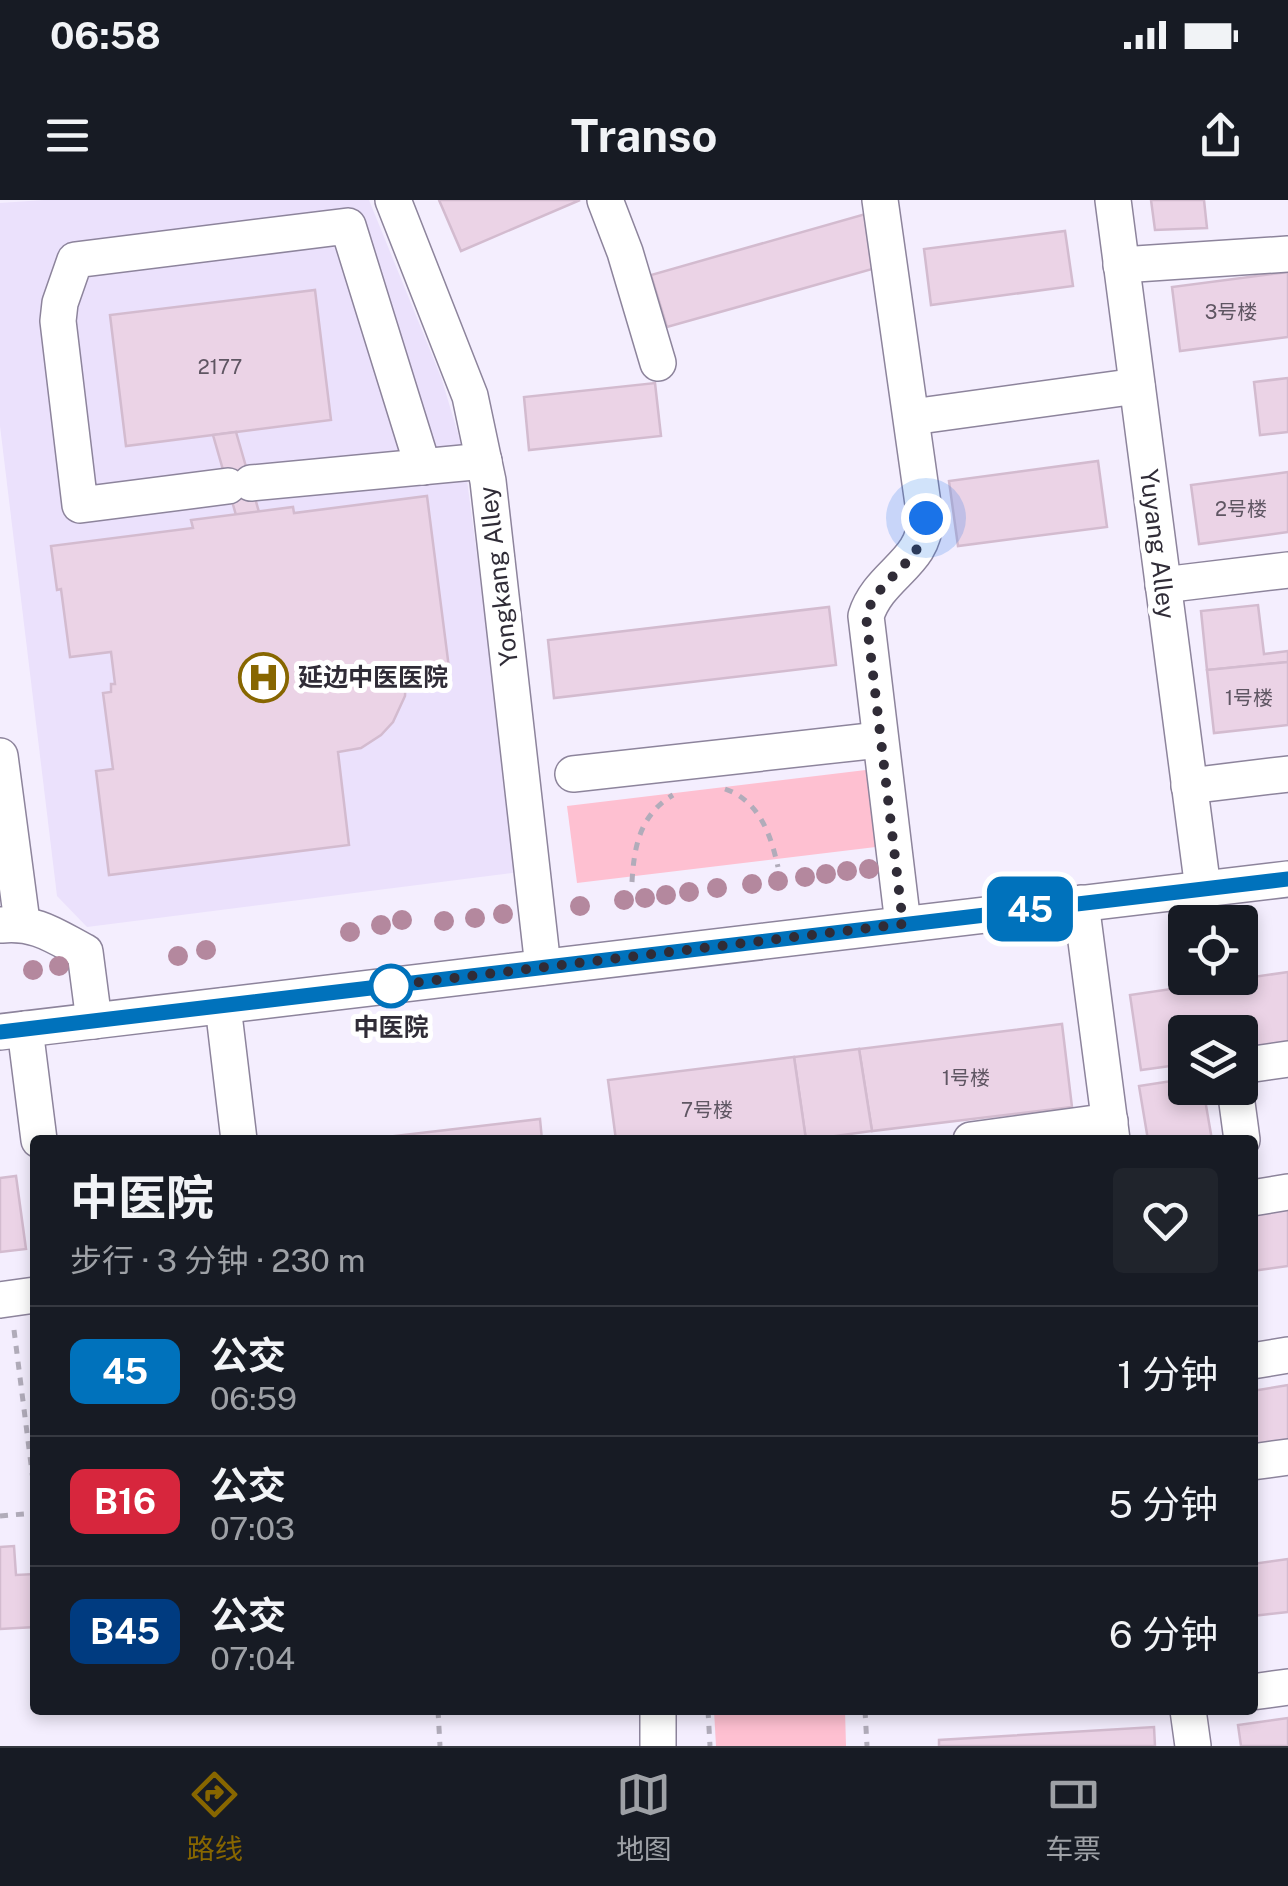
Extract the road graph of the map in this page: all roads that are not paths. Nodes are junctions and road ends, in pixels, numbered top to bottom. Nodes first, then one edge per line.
1 (393, 200) edge
2 (604, 200) edge
3 (880, 200) edge
4 (1113, 200) edge
5 (406, 233) junction
6 (357, 254) junction
7 (1288, 254) edge
8 (1122, 266) junction
9 (658, 363) dead end
10 (1137, 386) junction
11 (912, 417) junction
12 (484, 460) junction
13 (423, 468) junction
14 (1288, 570) edge
15 (1163, 585) junction
16 (879, 740) junction
17 (0, 756) edge
18 (573, 774) dead end
19 (1288, 774) edge
20 (1190, 786) junction
21 (1288, 879) edge
22 (1203, 889) junction
23 (1081, 903) junction
24 (11, 924) edge
25 (903, 924) junction
26 (543, 967) junction
27 (222, 1006) junction
28 (94, 1021) junction
29 (12, 1031) edge
30 (1288, 1059) edge
31 (1258, 1063) edge
32 (1238, 1105) edge
33 (1111, 1130) edge
34 (37, 1135) edge
35 (238, 1135) edge
36 (1041, 1135) edge
37 (1241, 1135) edge
38 (1288, 1192) edge
39 (1258, 1197) edge
40 (1288, 1355) edge
41 (1258, 1360) edge
42 (1288, 1457) edge
43 (1258, 1461) edge
44 (1288, 1687) edge
45 (1258, 1691) edge
46 (658, 1715) edge
47 (1189, 1715) edge
48 (658, 1746) edge
49 (1192, 1746) edge

1 - 5 street, Yongkang Alley
2 - 9 street
3 - 11 street
4 - 8 street, Yuyang Alley
5 - 6 street
5 - 12 street, Yongkang Alley
6 - 13 street
6 - 13 street
7 - 8 street
8 - 10 street, Yuyang Alley
10 - 11 street
10 - 15 street, Yuyang Alley
11 - 16 street
12 - 13 street
12 - 26 street, Yongkang Alley
14 - 15 street
15 - 20 street, Yuyang Alley
16 - 18 street
16 - 25 street
17 - 24 street
19 - 20 street
20 - 22 street, Yuyang Alley
21 - 22 street
22 - 23 street
23 - 25 street
23 - 33 street
24 - 28 street
25 - 26 street
26 - 27 street
27 - 28 street
27 - 35 street
28 - 29 street
29 - 34 street
30 - 31 street
32 - 37 street
33 - 36 street
38 - 39 street
40 - 41 street
42 - 43 street
44 - 45 street
46 - 48 street
47 - 49 street

